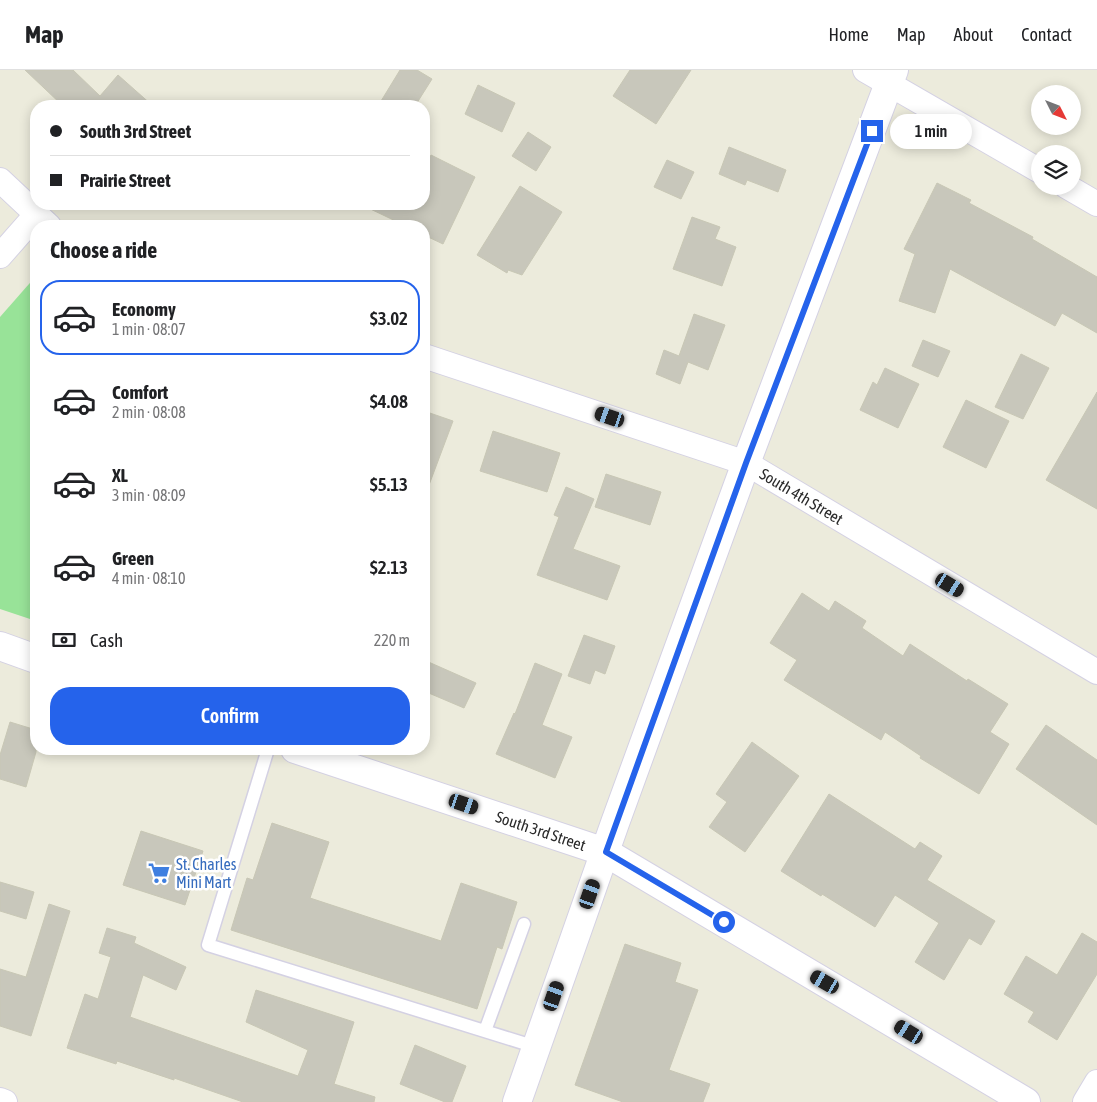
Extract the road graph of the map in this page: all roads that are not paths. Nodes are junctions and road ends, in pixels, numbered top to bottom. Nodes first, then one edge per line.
1 (865, 70) edge
2 (892, 77) edge
3 (1031, 165) edge
4 (0, 180) edge
5 (1081, 193) edge
6 (1095, 199) edge
7 (30, 208) edge
8 (32, 210) edge
9 (43, 220) edge
10 (30, 231) edge
11 (0, 256) edge
12 (430, 358) edge
13 (746, 463) junction
14 (0, 646) edge
15 (30, 657) edge
16 (1097, 672) edge
17 (266, 755) edge
18 (314, 755) edge
19 (606, 852) junction
20 (524, 924) dead end
21 (485, 1031) junction
22 (536, 1047) junction
23 (1097, 1082) edge
24 (0, 1100) edge
25 (5, 1102) edge
26 (516, 1102) edge
27 (1026, 1102) edge
28 (1085, 1102) edge

1 - 2 street
2 - 3 street
2 - 13 street
4 - 7 street
5 - 6 street
8 - 9 street
10 - 11 street
12 - 13 street, South 4th Street
13 - 16 street, South 4th Street
13 - 19 street
14 - 15 street
17 - 21 lane
18 - 19 street, South 3rd Street
19 - 22 street
19 - 27 street, South 3rd Street
20 - 21 lane
21 - 22 lane
22 - 26 street
23 - 28 street
24 - 25 street

